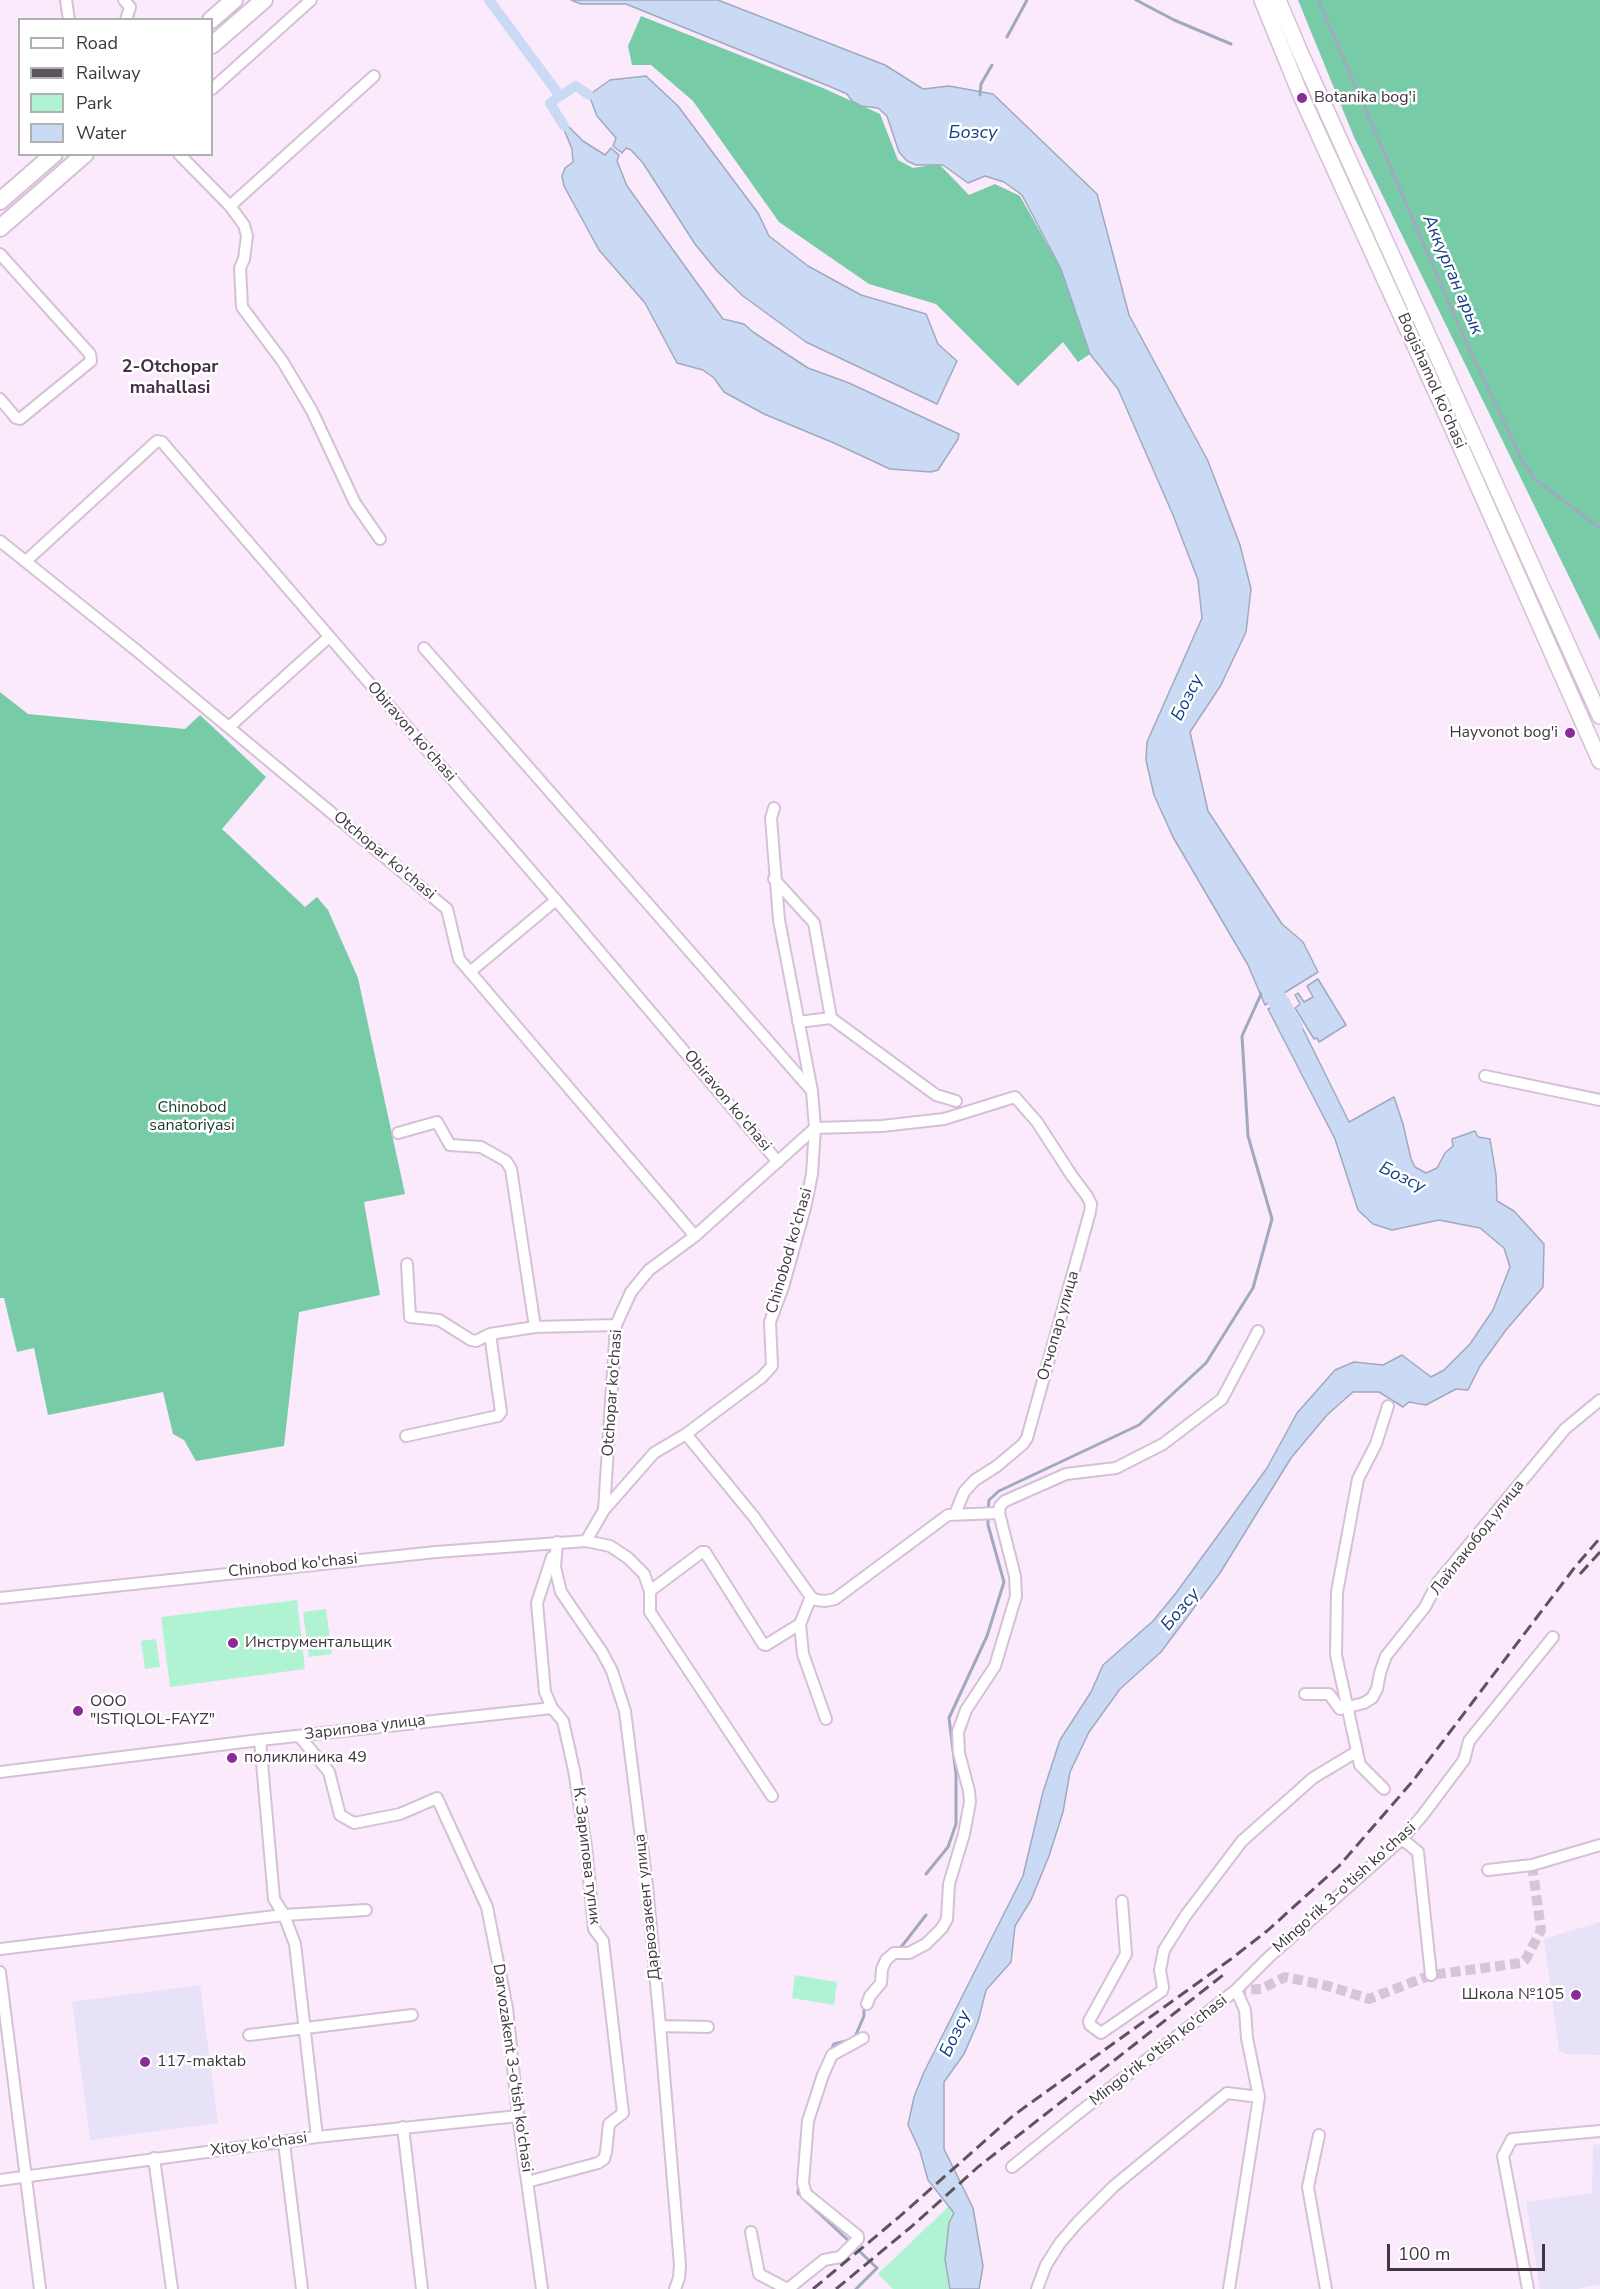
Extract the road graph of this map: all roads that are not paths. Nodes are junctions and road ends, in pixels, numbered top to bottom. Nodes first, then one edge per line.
1 (66, 0) edge
2 (234, 0) edge
3 (264, 0) edge
4 (311, 0) edge
5 (1262, 0) edge
6 (1278, 0) edge
7 (131, 2) edge
8 (69, 18) edge
9 (127, 18) edge
10 (213, 18) edge
11 (213, 44) edge
12 (374, 76) dead end
13 (213, 88) edge
14 (52, 156) edge
15 (83, 156) edge
16 (181, 156) edge
17 (1357, 180) junction
18 (1342, 187) junction
19 (13, 189) junction
20 (0, 201) edge
21 (27, 205) junction
22 (230, 206) junction
23 (0, 228) edge
24 (0, 254) edge
25 (0, 399) edge
26 (1462, 409) junction
27 (1447, 416) junction
28 (380, 538) dead end
29 (0, 541) edge
30 (26, 561) junction
31 (329, 637) junction
32 (424, 648) dead end
33 (1600, 716) edge
34 (229, 727) junction
35 (1600, 761) edge
36 (774, 808) dead end
37 (774, 879) junction
38 (556, 900) junction
39 (470, 972) junction
40 (831, 1018) junction
41 (798, 1022) junction
42 (1485, 1076) dead end
43 (812, 1091) junction
44 (1600, 1100) edge
45 (956, 1101) dead end
46 (815, 1128) junction
47 (398, 1133) dead end
48 (778, 1162) junction
49 (694, 1236) junction
50 (407, 1264) dead end
51 (616, 1325) junction
52 (535, 1327) junction
53 (1258, 1331) dead end
54 (490, 1334) junction
55 (1600, 1400) edge
56 (1388, 1406) dead end
57 (686, 1434) junction
58 (406, 1436) dead end
59 (604, 1510) junction
60 (999, 1513) junction
61 (955, 1514) junction
62 (586, 1540) junction
63 (557, 1542) junction
64 (650, 1591) junction
65 (811, 1597) junction
66 (0, 1598) edge
67 (800, 1624) junction
68 (1553, 1637) dead end
69 (1305, 1694) dead end
70 (552, 1708) junction
71 (1348, 1708) junction
72 (826, 1719) dead end
73 (300, 1737) junction
74 (260, 1740) junction
75 (1356, 1752) junction
76 (0, 1772) edge
77 (1384, 1789) dead end
78 (772, 1796) dead end
79 (1402, 1839) junction
80 (1600, 1845) edge
81 (1488, 1870) dead end
82 (1122, 1901) dead end
83 (366, 1911) dead end
84 (284, 1915) junction
85 (0, 1948) edge
86 (0, 1972) edge
87 (1431, 1974) dead end
88 (1236, 1990) junction
89 (867, 2004) dead end
90 (412, 2015) dead end
91 (660, 2026) junction
92 (708, 2027) dead end
93 (305, 2029) junction
94 (249, 2035) dead end
95 (863, 2038) dead end
96 (1259, 2097) junction
97 (518, 2116) junction
98 (403, 2127) junction
99 (1600, 2131) edge
100 (1318, 2135) dead end
101 (317, 2137) junction
102 (284, 2143) junction
103 (154, 2158) junction
104 (1012, 2167) dead end
105 (26, 2176) junction
106 (0, 2180) edge
107 (527, 2182) junction
108 (751, 2232) dead end
109 (40, 2289) edge
110 (172, 2289) edge
111 (302, 2289) edge
112 (422, 2289) edge
113 (542, 2289) edge
114 (675, 2289) edge
115 (787, 2289) edge
116 (1037, 2289) edge
117 (1229, 2289) edge
118 (1326, 2289) edge
119 (1528, 2289) edge

1 - 8 street
2 - 10 main road
3 - 11 main road
4 - 13 street
5 - 18 main road, Bogishamol ko'chasi
6 - 17 main road, Bogishamol ko'chasi
7 - 9 street
12 - 22 street
14 - 19 main road
15 - 21 main road
16 - 22 street
17 - 18 main road
17 - 26 main road, Bogishamol ko'chasi
18 - 27 main road, Bogishamol ko'chasi
19 - 20 main road
19 - 21 main road
21 - 23 main road
22 - 28 street
24 - 25 street
26 - 27 main road
26 - 33 main road, Bogishamol ko'chasi
27 - 35 main road, Bogishamol ko'chasi
29 - 30 street, Otchopar ko'chasi
30 - 31 street, Obiravon ko'chasi
30 - 34 street, Otchopar ko'chasi
31 - 34 street
31 - 38 street, Obiravon ko'chasi
32 - 43 street
34 - 39 street, Otchopar ko'chasi
36 - 37 street, Chinobod ko'chasi
37 - 40 street
37 - 41 street, Chinobod ko'chasi
38 - 39 street
38 - 48 street, Obiravon ko'chasi
39 - 49 street, Otchopar ko'chasi
40 - 41 street
40 - 45 street
41 - 43 street, Chinobod ko'chasi
42 - 44 street
43 - 46 street, Chinobod ko'chasi
46 - 48 street, Otchopar ko'chasi
46 - 57 street, Chinobod ko'chasi
46 - 61 street, Отчопар улица
47 - 52 street
48 - 49 street, Otchopar ko'chasi
49 - 51 street, Otchopar ko'chasi
50 - 54 street
51 - 52 street
51 - 59 street, Otchopar ko'chasi
52 - 54 street
53 - 60 street
54 - 58 street
55 - 71 street, Лайлакобод улица
56 - 71 street
57 - 59 street, Chinobod ko'chasi
57 - 65 street
59 - 62 street, Otchopar ko'chasi
60 - 61 street
60 - 89 street
61 - 65 street
62 - 63 street, Chinobod ko'chasi
62 - 64 street
63 - 66 street, Chinobod ko'chasi
63 - 70 street, К. Зарипова тупик
63 - 91 street, Дарвозакент улица
64 - 67 street
64 - 78 street
65 - 67 street
67 - 72 street
68 - 79 street, Mingo'rik 3-o'tish ko'chasi
69 - 71 street
70 - 73 street, Зарипова улица
70 - 107 street, К. Зарипова тупик
71 - 75 street
73 - 74 street, Зарипова улица
73 - 97 street, Darvozakent 3-o'tish ko'chasi
74 - 76 street, Зарипова улица
74 - 84 street
75 - 77 street
75 - 82 street
79 - 87 street
79 - 88 street, Mingo'rik 3-o'tish ko'chasi
80 - 81 street
83 - 84 street
84 - 85 street
84 - 93 street
86 - 105 street
88 - 96 street, Mingo'rik o'tish ko'chasi
88 - 104 street, Mingo'rik o'tish ko'chasi
90 - 93 street
91 - 92 street
91 - 114 street, Дарвозакент улица
93 - 94 street
93 - 101 street
95 - 115 street
96 - 116 street
96 - 117 street, Mingo'rik o'tish ko'chasi
97 - 98 street, Xitoy ko'chasi
97 - 107 street, Darvozakent 3-o'tish ko'chasi
98 - 101 street, Xitoy ko'chasi
98 - 112 street
99 - 119 street
100 - 118 street
101 - 102 street, Xitoy ko'chasi
102 - 103 street, Xitoy ko'chasi
102 - 111 street
103 - 105 street, Xitoy ko'chasi
103 - 110 street
105 - 106 street, Xitoy ko'chasi
105 - 109 street
107 - 113 street, Darvozakent 3-o'tish ko'chasi
108 - 115 street

